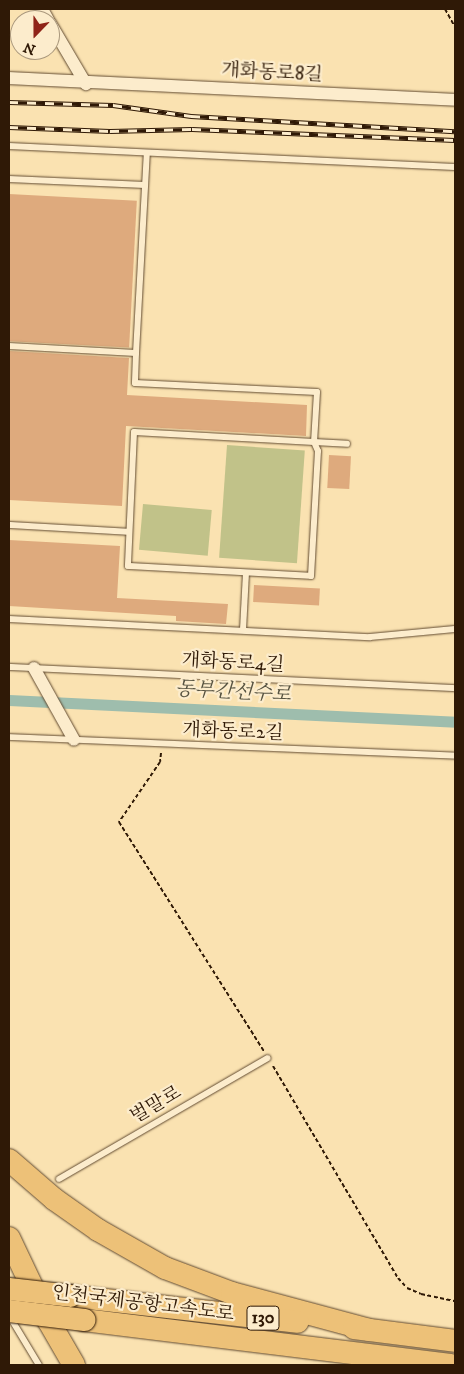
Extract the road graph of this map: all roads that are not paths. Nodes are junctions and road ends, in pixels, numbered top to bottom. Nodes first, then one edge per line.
1 (60, 40) edge
2 (9, 78) edge
3 (86, 84) junction
4 (455, 100) edge
5 (9, 146) edge
6 (147, 153) junction
7 (455, 167) edge
8 (9, 179) edge
9 (145, 185) junction
10 (9, 346) edge
11 (136, 353) junction
12 (314, 442) junction
13 (347, 444) dead end
14 (9, 525) edge
15 (130, 532) junction
16 (246, 573) junction
17 (9, 618) edge
18 (455, 629) edge
19 (243, 630) junction
20 (9, 667) edge
21 (34, 668) junction
22 (455, 688) edge
23 (72, 735) junction
24 (9, 737) edge
25 (455, 756) edge
26 (268, 1058) road end
27 (9, 1160) edge
28 (59, 1179) dead end
29 (9, 1238) edge
30 (9, 1289) edge
31 (9, 1313) edge
32 (369, 1330) junction
33 (455, 1341) edge
34 (39, 1365) edge
35 (74, 1365) edge
36 (450, 1365) edge

1 - 3 street
2 - 3 street, 개화동로8길
3 - 4 street, 개화동로8길
5 - 6 lane
6 - 7 lane
6 - 9 lane
8 - 9 lane
9 - 11 lane
10 - 11 lane
11 - 12 lane
12 - 13 lane
12 - 15 lane
12 - 16 lane
14 - 15 lane
15 - 16 lane
16 - 19 lane
17 - 19 lane
18 - 19 lane
20 - 21 lane, 개화동로4길
21 - 22 lane, 개화동로4길
21 - 23 street
23 - 24 lane, 개화동로2길
23 - 25 lane, 개화동로2길
26 - 28 lane, 벌말로
27 - 32 highway
29 - 35 highway
30 - 32 highway, 인천국제공항고속도로 / 130, bridge
31 - 34 lane
31 - 36 highway, 인천국제공항고속도로 / 130, bridge
32 - 33 highway, 인천국제공항고속도로 / 130

